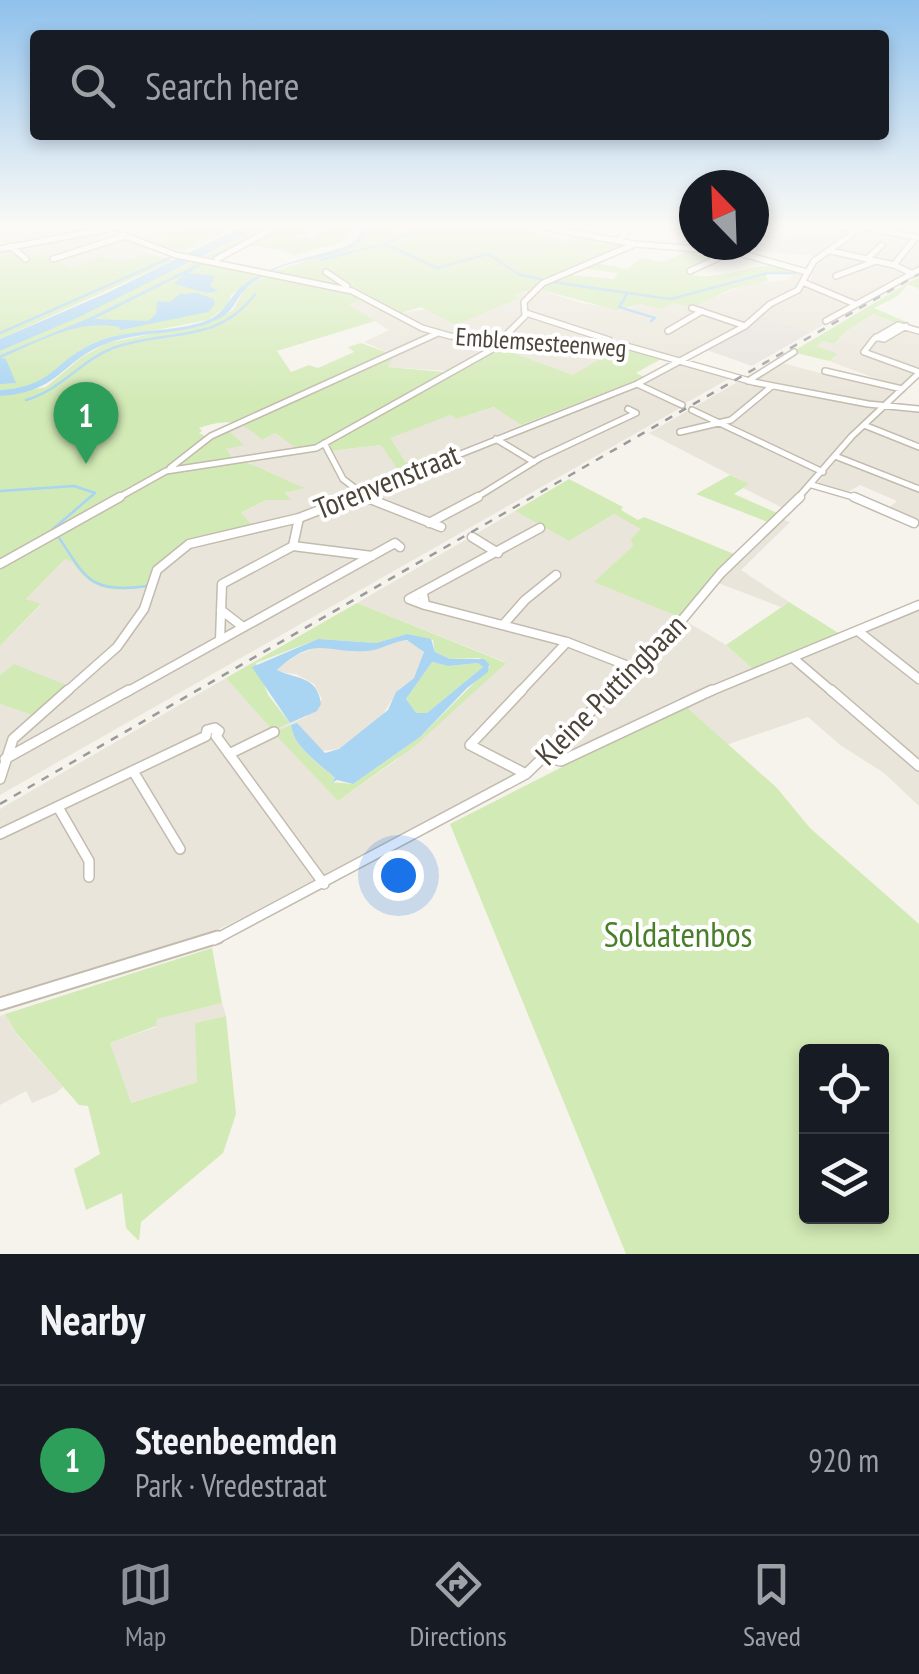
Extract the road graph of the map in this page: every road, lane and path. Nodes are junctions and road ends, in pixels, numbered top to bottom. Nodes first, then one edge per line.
1 (333, 286) edge
2 (343, 286) edge
3 (539, 286) edge
4 (802, 286) edge
5 (812, 286) edge
6 (890, 286) edge
7 (346, 288) junction
8 (855, 304) junction
9 (692, 308) dead end
10 (526, 312) junction
11 (702, 312) junction
12 (826, 321) dead end
13 (745, 326) junction
14 (668, 331) dead end
15 (919, 331) edge
16 (438, 334) junction
17 (500, 339) junction
18 (616, 344) junction
19 (794, 352) dead end
20 (679, 361) junction
21 (825, 372) dead end
22 (919, 372) edge
23 (748, 381) junction
24 (637, 384) junction
25 (772, 386) junction
26 (902, 389) junction
27 (894, 397) junction
28 (682, 405) dead end
29 (884, 406) junction
30 (919, 407) edge
31 (692, 410) dead end
32 (644, 417) dead end
33 (725, 425) junction
34 (864, 425) junction
35 (680, 432) dead end
36 (496, 438) junction
37 (323, 446) junction
38 (919, 447) edge
39 (835, 456) junction
40 (534, 462) junction
41 (166, 471) junction
42 (823, 472) junction
43 (812, 485) junction
44 (919, 490) edge
45 (357, 494) junction
46 (299, 518) junction
47 (429, 522) junction
48 (914, 522) dead end
49 (441, 527) dead end
50 (540, 528) dead end
51 (472, 538) dead end
52 (293, 546) junction
53 (400, 547) dead end
54 (498, 553) junction
55 (359, 558) junction
56 (0, 564) edge
57 (556, 575) dead end
58 (423, 594) junction
59 (425, 604) junction
60 (919, 605) edge
61 (221, 610) junction
62 (503, 625) junction
63 (243, 627) junction
64 (858, 631) junction
65 (220, 640) junction
66 (567, 642) junction
67 (793, 658) junction
68 (636, 669) junction
69 (919, 679) edge
70 (274, 732) dead end
71 (229, 754) junction
72 (544, 757) junction
73 (5, 759) junction
74 (919, 766) edge
75 (133, 771) junction
76 (526, 774) junction
77 (0, 778) edge
78 (58, 807) junction
79 (0, 834) edge
80 (180, 849) dead end
81 (89, 878) dead end
82 (324, 884) junction
83 (0, 1004) edge

1 - 7 street, Emblemsesteenweg
2 - 7 street, Emblemsesteenweg
3 - 10 street
4 - 13 street, Torenvenstraat
5 - 8 street
6 - 8 street
7 - 16 street, Emblemsesteenweg
8 - 12 street
9 - 11 street
10 - 17 street
10 - 18 street
11 - 13 street
11 - 14 street
13 - 20 street, Torenvenstraat
15 - 22 street
16 - 17 street, Emblemsesteenweg
16 - 41 street
17 - 18 street, Emblemsesteenweg
17 - 37 street
18 - 20 street, Emblemsesteenweg
19 - 23 street
20 - 23 street, Emblemsesteenweg
20 - 24 street, Torenvenstraat
21 - 26 street
22 - 26 street, Kleine Puttingbaan
23 - 25 street, Emblemsesteenweg
24 - 28 street
24 - 36 street, Torenvenstraat
25 - 29 street, Emblemsesteenweg
25 - 33 street
26 - 27 street, Kleine Puttingbaan
27 - 29 street, Kleine Puttingbaan
27 - 30 street
29 - 30 street, Emblemsesteenweg
29 - 34 street, Kleine Puttingbaan
31 - 33 street
32 - 40 street
33 - 35 street
33 - 42 street
34 - 38 street
34 - 39 street, Kleine Puttingbaan
36 - 40 street
36 - 45 street, Torenvenstraat
37 - 41 street
37 - 45 street
39 - 42 street, Kleine Puttingbaan
39 - 44 street
40 - 47 street
41 - 56 street
42 - 43 street, Kleine Puttingbaan
43 - 48 street
43 - 68 street, Kleine Puttingbaan
45 - 46 street, Torenvenstraat
45 - 47 street
46 - 52 street
46 - 73 street, Torenvenstraat
47 - 49 street
50 - 54 street
51 - 54 street
52 - 55 street
52 - 61 street
53 - 55 street
54 - 58 street
55 - 63 street
57 - 62 street
58 - 59 street
58 - 59 street
59 - 62 street
60 - 64 street
61 - 63 street
61 - 65 street
62 - 66 street
63 - 65 street
64 - 67 street
64 - 69 street
65 - 73 street
66 - 68 street
66 - 76 street
67 - 72 street
67 - 74 street
68 - 72 street, Kleine Puttingbaan
70 - 71 street
71 - 75 street
71 - 82 street
72 - 76 street, Kleine Puttingbaan
73 - 77 street
75 - 78 street
75 - 80 street
76 - 82 street, Kleine Puttingbaan
78 - 79 street
78 - 81 street
82 - 83 street, Kleine Puttingbaan

